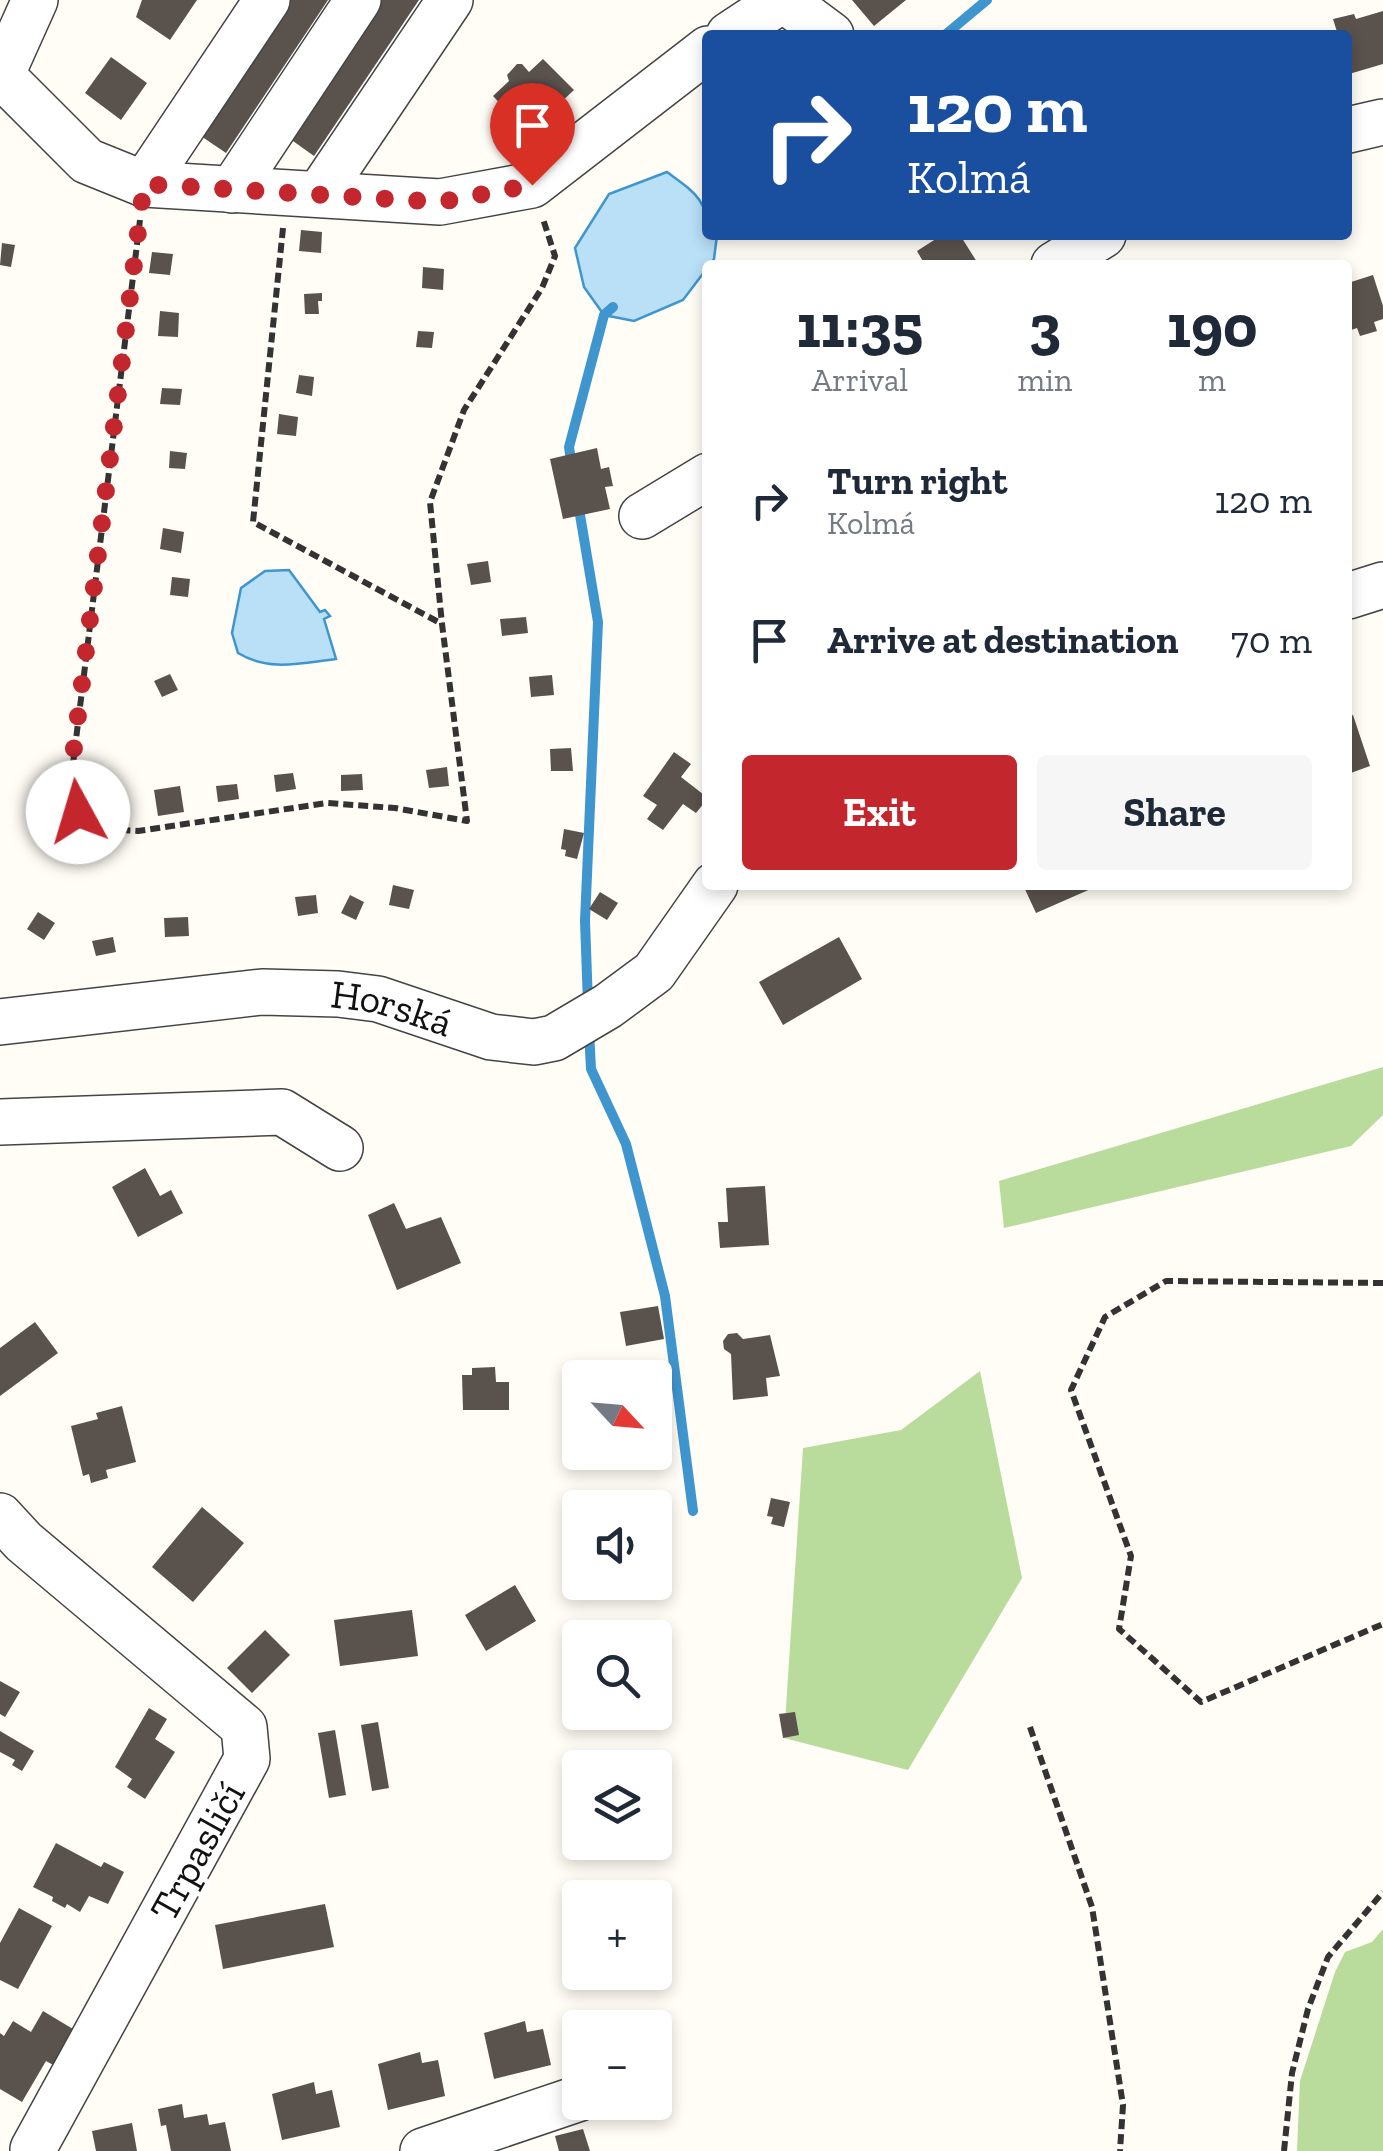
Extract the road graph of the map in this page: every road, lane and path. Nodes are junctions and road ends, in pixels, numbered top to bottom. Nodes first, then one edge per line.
1 (35, 0) edge
2 (267, 0) edge
3 (358, 0) edge
4 (450, 0) edge
5 (783, 0) edge
6 (736, 30) edge
7 (824, 30) edge
8 (702, 54) edge
9 (0, 76) edge
10 (1383, 122) edge
11 (1352, 129) edge
12 (144, 184) junction
13 (532, 185) junction
14 (232, 190) junction
15 (304, 192) junction
16 (1095, 240) edge
17 (1062, 260) edge
18 (702, 480) edge
19 (642, 516) dead end
20 (1383, 586) edge
21 (1352, 595) edge
22 (442, 624) junction
23 (711, 890) edge
24 (0, 1022) edge
25 (0, 1122) edge
26 (340, 1148) dead end
27 (1383, 1283) edge
28 (0, 1516) edge
29 (1383, 1624) edge
30 (1030, 1727) dead end
31 (1383, 1892) edge
32 (562, 2104) edge
33 (23, 2143) edge
34 (422, 2151) edge
35 (1120, 2151) edge
36 (1284, 2151) edge

1 - 9 street
2 - 12 street
3 - 14 street
4 - 15 street
5 - 6 street
5 - 7 street
8 - 13 street
9 - 12 street
10 - 11 street
12 - 14 street
12 - 22 path
13 - 15 street
13 - 22 path
14 - 15 street
15 - 22 path
16 - 17 street
18 - 19 street
20 - 21 street
23 - 24 street, Horská
25 - 26 street
27 - 29 path
28 - 33 street, Trpasličí
30 - 35 path
31 - 36 path
32 - 34 street

